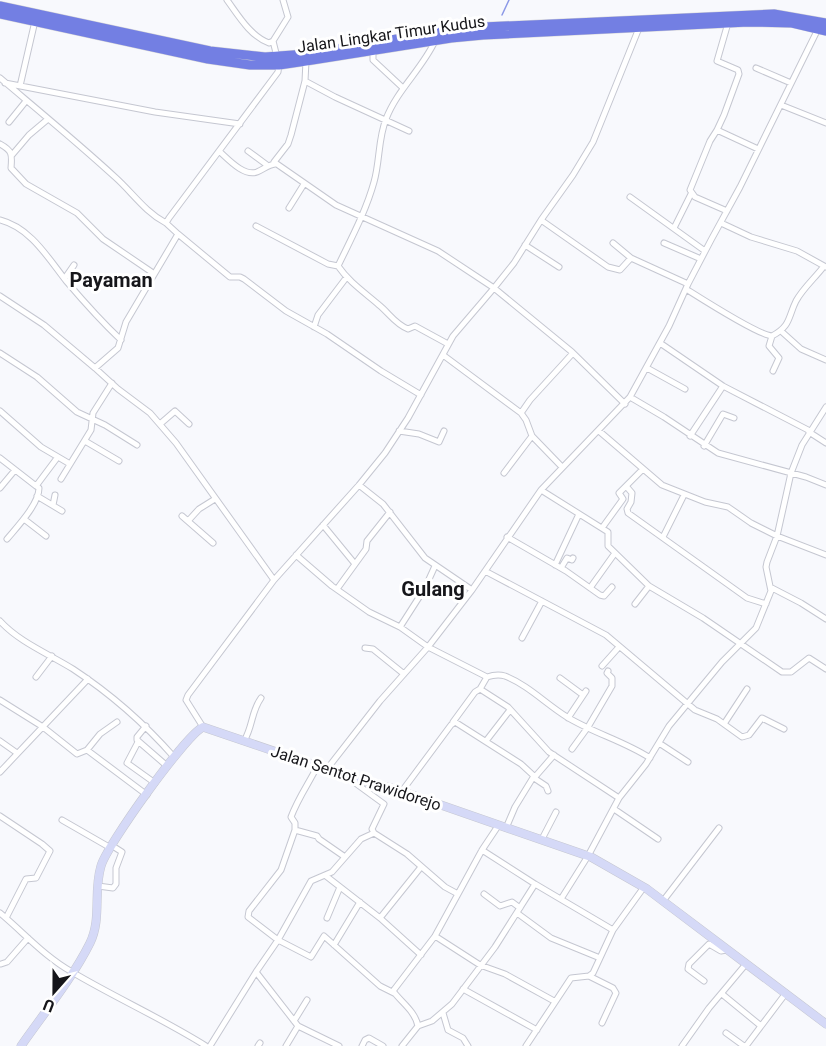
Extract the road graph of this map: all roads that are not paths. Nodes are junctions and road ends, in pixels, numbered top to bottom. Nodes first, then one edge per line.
1 (226, 0) edge
2 (283, 0) edge
3 (0, 6) edge
4 (0, 14) edge
5 (35, 21) junction
6 (728, 23) junction
7 (77, 27) junction
8 (823, 27) edge
9 (639, 28) junction
10 (499, 30) junction
11 (515, 30) junction
12 (435, 40) junction
13 (273, 41) junction
14 (375, 49) junction
15 (279, 56) junction
16 (306, 61) junction
17 (756, 68) dead end
18 (3, 81) edge
19 (305, 81) junction
20 (791, 82) junction
21 (20, 86) junction
22 (403, 88) junction
23 (26, 101) junction
24 (780, 105) junction
25 (48, 119) junction
26 (386, 119) junction
27 (9, 122) dead end
28 (826, 123) edge
29 (240, 124) junction
30 (717, 130) junction
31 (409, 131) dead end
32 (0, 144) edge
33 (758, 149) junction
34 (219, 151) junction
35 (248, 151) dead end
36 (12, 155) junction
37 (276, 164) junction
38 (267, 165) junction
39 (304, 184) junction
40 (691, 194) junction
41 (630, 197) dead end
42 (289, 208) dead end
43 (727, 211) junction
44 (361, 218) junction
45 (0, 220) edge
46 (541, 220) junction
47 (166, 223) junction
48 (721, 223) junction
49 (256, 226) dead end
50 (674, 228) junction
51 (178, 234) junction
52 (613, 243) dead end
53 (664, 243) dead end
54 (525, 245) junction
55 (705, 251) junction
56 (631, 258) junction
57 (701, 259) junction
58 (74, 265) dead end
59 (338, 266) junction
60 (825, 266) edge
61 (559, 267) dead end
62 (153, 273) junction
63 (65, 278) junction
64 (346, 278) junction
65 (687, 286) junction
66 (494, 288) junction
67 (0, 296) edge
68 (314, 327) junction
69 (781, 331) junction
70 (772, 336) junction
71 (121, 340) junction
72 (660, 343) junction
73 (448, 344) junction
74 (0, 353) edge
75 (573, 353) junction
76 (443, 355) junction
77 (826, 360) edge
78 (95, 368) junction
79 (647, 368) junction
80 (773, 371) dead end
81 (112, 383) junction
82 (723, 386) junction
83 (685, 389) dead end
84 (421, 395) junction
85 (630, 397) junction
86 (625, 404) junction
87 (826, 407) edge
88 (0, 411) edge
89 (521, 413) junction
90 (734, 418) dead end
91 (93, 419) junction
92 (160, 424) junction
93 (189, 424) dead end
94 (399, 431) junction
95 (444, 431) dead end
96 (599, 431) junction
97 (810, 432) junction
98 (532, 436) junction
99 (690, 436) junction
100 (85, 441) junction
101 (826, 443) edge
102 (137, 445) dead end
103 (704, 446) junction
104 (0, 458) edge
105 (57, 458) junction
106 (119, 461) dead end
107 (70, 464) junction
108 (562, 467) junction
109 (643, 469) junction
110 (15, 470) junction
111 (504, 473) dead end
112 (792, 473) junction
113 (61, 479) dead end
114 (359, 485) junction
115 (826, 485) edge
116 (36, 486) junction
117 (626, 486) junction
118 (0, 488) edge
119 (540, 490) junction
120 (55, 495) dead end
121 (684, 495) junction
122 (37, 496) junction
123 (215, 499) junction
124 (53, 506) junction
125 (62, 511) dead end
126 (390, 512) junction
127 (579, 514) junction
128 (182, 516) dead end
129 (24, 519) junction
130 (188, 520) junction
131 (323, 525) junction
132 (602, 528) junction
133 (46, 536) dead end
134 (777, 536) junction
135 (507, 537) junction
136 (663, 537) junction
137 (7, 539) dead end
138 (213, 543) dead end
139 (615, 553) junction
140 (296, 555) junction
141 (826, 555) edge
142 (573, 558) dead end
143 (355, 564) junction
144 (555, 565) junction
145 (435, 566) junction
146 (561, 568) junction
147 (485, 571) junction
148 (274, 579) junction
149 (649, 586) junction
150 (612, 587) dead end
151 (590, 588) junction
152 (772, 588) junction
153 (337, 589) junction
154 (472, 590) junction
155 (543, 601) junction
156 (635, 604) dead end
157 (766, 604) junction
158 (826, 619) edge
159 (0, 621) edge
160 (400, 627) junction
161 (522, 638) dead end
162 (740, 643) junction
163 (429, 647) junction
164 (619, 647) junction
165 (365, 648) dead end
166 (52, 656) junction
167 (602, 666) dead end
168 (826, 669) edge
169 (608, 671) dead end
170 (404, 674) junction
171 (36, 677) dead end
172 (487, 677) junction
173 (560, 678) dead end
174 (88, 680) junction
175 (480, 689) junction
176 (747, 689) dead end
177 (261, 698) dead end
178 (0, 700) edge
179 (686, 703) junction
180 (510, 710) junction
181 (568, 718) junction
182 (117, 722) dead end
183 (453, 722) junction
184 (724, 724) junction
185 (146, 726) junction
186 (43, 727) junction
187 (203, 727) junction
188 (588, 727) junction
189 (784, 729) dead end
190 (0, 741) edge
191 (244, 741) junction
192 (486, 741) junction
193 (138, 742) junction
194 (659, 743) junction
195 (572, 749) dead end
196 (87, 750) junction
197 (17, 753) junction
198 (554, 755) junction
199 (174, 758) junction
200 (650, 758) junction
201 (688, 762) dead end
202 (318, 765) junction
203 (167, 766) junction
204 (327, 769) junction
205 (0, 772) edge
206 (344, 775) junction
207 (534, 778) junction
208 (155, 783) junction
209 (402, 791) junction
210 (548, 791) dead end
211 (147, 795) junction
212 (619, 798) junction
213 (614, 809) junction
214 (556, 812) dead end
215 (0, 816) edge
216 (62, 820) dead end
217 (502, 827) junction
218 (718, 828) dead end
219 (296, 830) junction
220 (374, 833) junction
221 (542, 839) junction
222 (658, 839) dead end
223 (114, 847) junction
224 (482, 850) junction
225 (588, 856) junction
226 (345, 857) junction
227 (421, 867) junction
228 (326, 876) junction
229 (535, 884) junction
230 (101, 886) junction
231 (340, 887) junction
232 (644, 887) junction
233 (458, 894) junction
234 (484, 894) dead end
235 (561, 898) junction
236 (663, 900) junction
237 (360, 902) junction
238 (519, 911) junction
239 (0, 913) edge
240 (6, 918) junction
241 (327, 918) dead end
242 (380, 918) junction
243 (614, 930) junction
244 (435, 936) junction
245 (28, 938) junction
246 (278, 940) junction
247 (334, 945) junction
248 (726, 950) junction
249 (421, 955) junction
250 (600, 958) junction
251 (1, 964) edge
252 (746, 964) junction
253 (480, 965) junction
254 (11, 969) dead end
255 (72, 972) junction
256 (256, 972) junction
257 (589, 976) junction
258 (704, 981) dead end
259 (463, 989) junction
260 (394, 993) junction
261 (786, 993) junction
262 (722, 994) junction
263 (307, 1000) dead end
264 (554, 1001) junction
265 (443, 1013) junction
266 (296, 1023) junction
267 (602, 1023) dead end
268 (826, 1024) edge
269 (418, 1026) junction
270 (761, 1026) junction
271 (537, 1029) junction
272 (726, 1033) dead end
273 (199, 1044) edge
274 (528, 1045) edge
275 (21, 1046) edge
276 (208, 1046) edge
277 (286, 1046) edge
278 (339, 1046) edge
279 (362, 1046) edge
280 (384, 1046) edge
281 (402, 1046) edge
282 (468, 1046) edge
283 (682, 1046) edge
284 (745, 1046) edge

1 - 13 street
2 - 13 street
3 - 7 highway, Jalan Lingkar Timur Kudus
4 - 5 highway, Jalan Lingkar Timur Kudus
5 - 7 highway, Jalan Lingkar Timur Kudus
5 - 21 street
6 - 8 highway, Jalan Lingkar Timur Kudus
6 - 9 highway, Jalan Lingkar Timur Kudus
6 - 30 street
7 - 15 highway, Jalan Lingkar Timur Kudus
8 - 11 highway, Jalan Lingkar Timur Kudus
8 - 20 street
9 - 11 highway, Jalan Lingkar Timur Kudus
9 - 46 street
10 - 11 highway, Jalan Lingkar Timur Kudus
10 - 12 highway, Jalan Lingkar Timur Kudus
10 - 15 highway, Jalan Lingkar Timur Kudus
12 - 14 highway, Jalan Lingkar Timur Kudus
12 - 22 street
13 - 15 street
14 - 16 highway, Jalan Lingkar Timur Kudus
14 - 22 street
15 - 16 highway, Jalan Lingkar Timur Kudus
15 - 29 street
16 - 19 street
17 - 20 street
18 - 21 street
18 - 23 street
19 - 26 street
19 - 37 street
20 - 24 street
21 - 29 street
22 - 26 street
23 - 25 street
23 - 27 street
24 - 28 street
24 - 33 street
25 - 36 street
25 - 47 street
26 - 31 street
26 - 44 street
29 - 34 street
30 - 33 street
30 - 40 street
32 - 36 street
33 - 43 street
34 - 38 street
34 - 47 street
35 - 38 street
36 - 62 street
37 - 38 street
37 - 39 street
39 - 42 street
39 - 44 street
40 - 43 street
40 - 50 street
41 - 50 street
43 - 48 street
44 - 59 street
44 - 66 street
45 - 63 street
46 - 54 street
46 - 56 street
47 - 51 street
48 - 55 street
48 - 60 street
49 - 59 street
50 - 55 street
51 - 62 street
51 - 68 street
52 - 56 street
53 - 57 street
54 - 61 street
54 - 66 street
55 - 57 street
56 - 65 street
57 - 65 street
58 - 63 street
59 - 64 street
60 - 69 street
62 - 71 street
63 - 71 street
64 - 68 street
64 - 73 street
65 - 70 street
65 - 72 street
66 - 73 street
66 - 75 street
67 - 78 street
68 - 84 street
69 - 70 street
69 - 77 street
70 - 80 street
71 - 78 street
72 - 79 street
72 - 82 street
73 - 76 street
74 - 91 street
75 - 86 street
75 - 89 street
76 - 84 street
76 - 89 street
78 - 81 street
79 - 83 street
79 - 85 street
81 - 91 street
81 - 92 street
82 - 97 street
82 - 99 street
84 - 94 street
85 - 86 street
85 - 99 street
86 - 96 street
87 - 97 street
88 - 105 street
89 - 98 street
90 - 103 street
91 - 100 street
91 - 102 street
92 - 93 street
92 - 123 street
94 - 95 street
94 - 114 street
96 - 108 street
96 - 109 street
97 - 101 street
97 - 112 street
98 - 108 street
98 - 111 street
99 - 103 street
100 - 106 street
100 - 107 street
103 - 112 street
104 - 110 street
105 - 107 street
105 - 116 street
107 - 113 street
108 - 119 street
109 - 117 street
109 - 121 street
110 - 116 street
110 - 118 street
112 - 115 street
112 - 134 street
114 - 126 street
114 - 131 street
116 - 122 street
117 - 132 street
117 - 136 street
119 - 127 street
119 - 135 street
120 - 124 street
121 - 134 street
121 - 136 street
122 - 124 street
122 - 129 street
123 - 130 street
123 - 148 street
124 - 125 street
126 - 143 street
126 - 145 street
127 - 132 street
127 - 144 street
128 - 130 street
129 - 133 street
129 - 137 street
130 - 138 street
131 - 140 street
131 - 143 street
132 - 139 street
134 - 141 street
134 - 152 street
135 - 144 street
135 - 147 street
136 - 157 street
139 - 149 street
139 - 151 street
140 - 148 street
140 - 153 street
142 - 146 street
143 - 153 street
144 - 146 street
145 - 154 street
145 - 160 street
146 - 151 street
147 - 154 street
147 - 155 street
148 - 187 street
149 - 156 street
149 - 162 street
150 - 151 street
152 - 157 street
152 - 158 street
153 - 160 street
154 - 163 street
155 - 161 street
155 - 164 street
157 - 162 street
159 - 166 street
160 - 163 street
162 - 168 street
162 - 179 street
163 - 170 street
163 - 172 street
164 - 167 street
164 - 179 street
165 - 170 street
166 - 171 street
166 - 174 street
169 - 188 street
170 - 204 street
172 - 175 street
172 - 181 street
173 - 181 street
174 - 185 street
174 - 186 street
175 - 180 street
175 - 183 street
176 - 184 street
177 - 191 street
178 - 186 street
179 - 184 street
179 - 194 street
180 - 192 street
180 - 198 street
181 - 188 street
182 - 196 street
183 - 192 street
183 - 209 street
184 - 189 street
185 - 193 street
185 - 199 street
186 - 196 street
186 - 197 street
187 - 191 main road, Jalan Sentot Prawidorejo
187 - 199 main road
188 - 195 street
188 - 200 street
190 - 197 street
191 - 202 main road, Jalan Sentot Prawidorejo
192 - 207 street
193 - 203 street
193 - 208 street
194 - 200 street
194 - 201 street
196 - 211 street
197 - 205 street
198 - 207 street
198 - 212 street
199 - 203 main road
200 - 212 street
202 - 204 main road, Jalan Sentot Prawidorejo
202 - 219 street
203 - 208 main road
204 - 206 main road, Jalan Sentot Prawidorejo
206 - 209 main road, Jalan Sentot Prawidorejo
206 - 220 street
207 - 210 street
207 - 217 street
208 - 211 main road
209 - 217 main road, Jalan Sentot Prawidorejo
211 - 223 main road
212 - 213 street
213 - 222 street
213 - 225 street
214 - 221 street
215 - 240 street
216 - 223 street
217 - 221 main road, Jalan Sentot Prawidorejo
217 - 224 street
218 - 236 street
219 - 226 street
219 - 246 street
220 - 226 street
220 - 227 street
221 - 225 main road, Jalan Sentot Prawidorejo
223 - 230 main road
223 - 230 street
224 - 229 street
224 - 233 street
225 - 232 main road, Jalan Sentot Prawidorejo
225 - 235 street
226 - 228 street
227 - 233 street
227 - 242 street
228 - 231 street
228 - 246 street
229 - 235 street
229 - 238 street
230 - 255 main road
231 - 237 street
231 - 241 street
232 - 236 main road, Jalan Sentot Prawidorejo
232 - 243 street
233 - 244 street
234 - 238 street
235 - 243 street
236 - 248 main road, Jalan Sentot Prawidorejo
237 - 242 street
237 - 247 street
238 - 250 street
238 - 253 street
239 - 240 street
240 - 245 street
242 - 249 street
243 - 250 street
244 - 249 street
244 - 253 street
245 - 251 street
245 - 255 street
246 - 247 street
246 - 256 street
247 - 260 street
248 - 252 main road, Jalan Sentot Prawidorejo
248 - 258 street
249 - 260 street
250 - 257 street
251 - 254 street
252 - 261 main road, Jalan Sentot Prawidorejo
252 - 262 street
253 - 259 street
253 - 264 street
255 - 273 street
255 - 275 main road
256 - 266 street
256 - 276 street
257 - 264 street
257 - 267 street
259 - 265 street
259 - 271 street
260 - 269 street
261 - 268 main road, Jalan Sentot Prawidorejo
261 - 270 street
262 - 270 street
262 - 283 street
263 - 266 street
264 - 271 street
265 - 269 street
265 - 282 street
266 - 277 street
266 - 278 street
269 - 281 street
270 - 284 street
271 - 274 street
272 - 284 street
273 - 276 street
279 - 280 street

